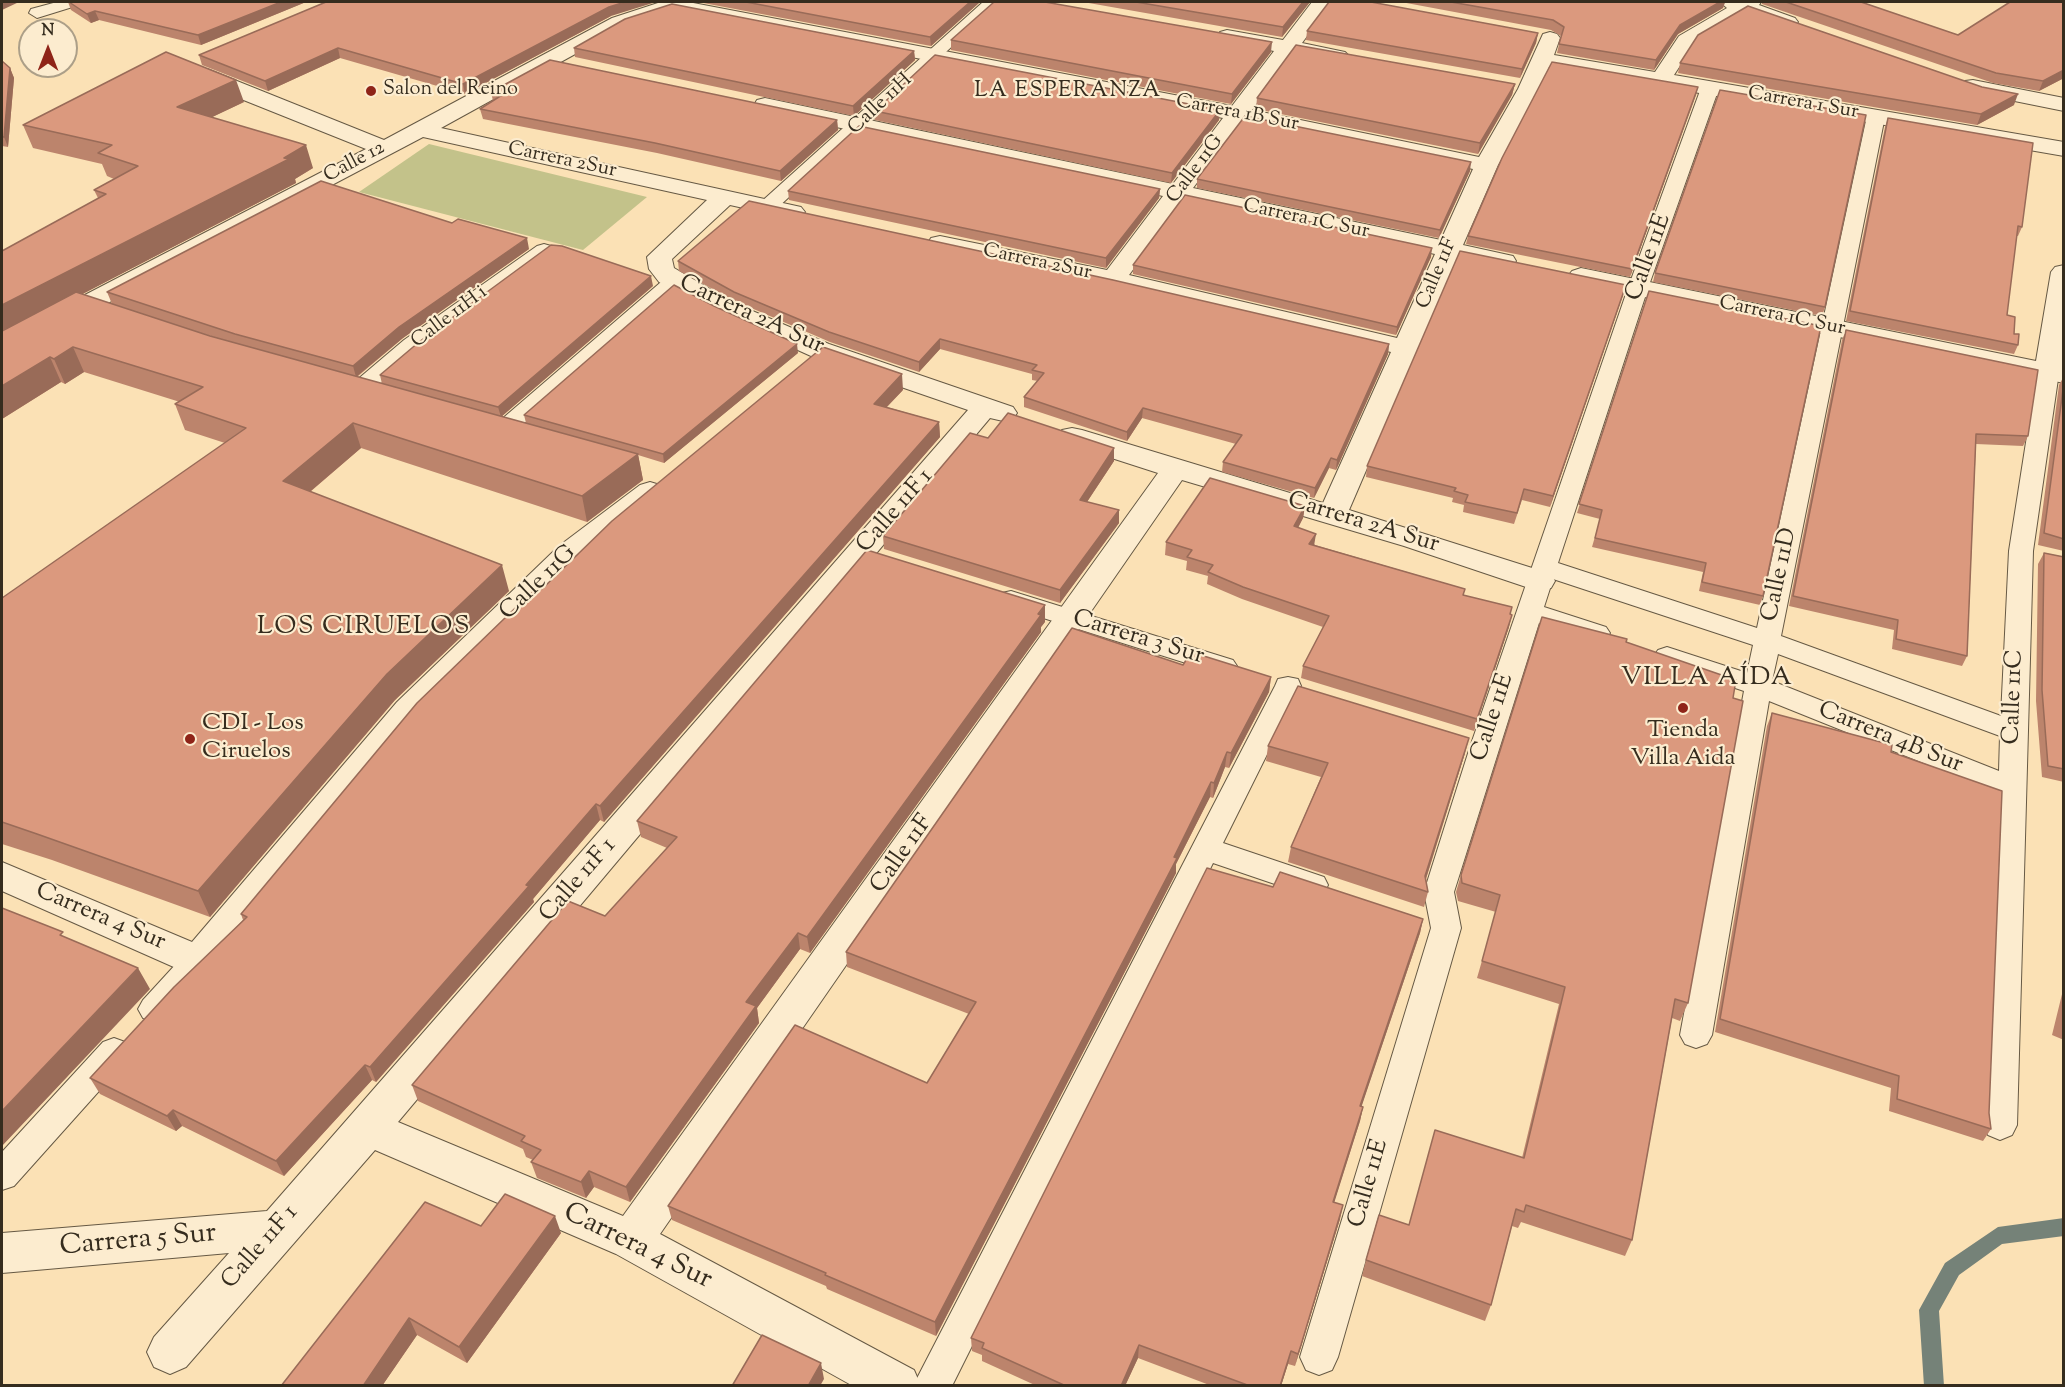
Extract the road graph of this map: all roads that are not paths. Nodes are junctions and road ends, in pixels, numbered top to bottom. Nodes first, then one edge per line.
1 (73, 2) edge
2 (992, 2) edge
3 (1322, 2) edge
4 (675, 3) edge
5 (1741, 3) edge
6 (38, 13) dead end
7 (1808, 29) edge
8 (1206, 32) edge
9 (1540, 44) joint
10 (1288, 48) junction
11 (934, 54) junction
12 (198, 56) edge
13 (1357, 59) edge
14 (549, 60) junction
15 (583, 67) edge
16 (1660, 80) junction
17 (1958, 81) edge
18 (1710, 88) junction
19 (744, 101) edge
20 (2064, 105) edge
21 (1238, 114) junction
22 (1876, 116) junction
23 (860, 125) junction
24 (420, 130) junction
25 (384, 148) junction
26 (2064, 149) edge
27 (1486, 165) junction
28 (1179, 193) junction
29 (725, 197) junction
30 (768, 206) junction
31 (814, 216) edge
32 (918, 238) edge
33 (544, 250) edge
34 (1448, 250) junction
35 (1526, 266) edge
36 (1560, 272) edge
37 (2064, 272) edge
38 (1113, 279) junction
39 (675, 280) junction
40 (1638, 288) junction
41 (83, 304) junction
42 (120, 318) edge
43 (1833, 328) junction
44 (2, 348) edge
45 (1406, 348) junction
46 (820, 350) junction
47 (793, 372) edge
48 (2056, 373) edge
49 (348, 387) joint
50 (392, 399) edge
51 (985, 407) junction
52 (492, 427) joint
53 (536, 439) edge
54 (635, 466) dead end
55 (1176, 470) junction
56 (1334, 514) junction
57 (1543, 574) junction
58 (983, 591) edge
59 (1529, 611) junction
60 (1071, 618) junction
61 (1768, 641) junction
62 (1758, 686) junction
63 (2014, 731) junction
64 (2012, 788) junction
65 (1206, 849) junction
66 (2, 876) edge
67 (1337, 892) edge
68 (1413, 918) edge
69 (1446, 928) junction
70 (198, 961) junction
71 (1696, 1035) dead end
72 (2000, 1125) dead end
73 (368, 1128) junction
74 (2, 1175) edge
75 (276, 1230) junction
76 (631, 1240) junction
77 (2, 1253) edge
78 (170, 1352) dead end
79 (1319, 1357) dead end
80 (898, 1386) edge
81 (932, 1386) edge

1 - 6 lane
2 - 11 lane, Calle 11H
3 - 10 street, Calle 11G
4 - 11 street, Carrera 1B Sur
4 - 14 street, Calle 12
5 - 7 street
5 - 16 street
8 - 10 street
9 - 16 street, Carrera 1 Sur
9 - 27 street, Calle 11F
10 - 13 street
10 - 21 street, Calle 11G
11 - 21 street, Carrera 1B Sur
11 - 23 lane, Calle 11H
12 - 25 street
14 - 15 street
14 - 24 street, Calle 12
16 - 18 street, Carrera 1 Sur
17 - 20 street
18 - 22 street, Carrera 1 Sur
18 - 40 lane, Calle 11E
19 - 23 street, Carrera 1C Sur
21 - 27 street, Carrera 1B Sur
21 - 28 street, Calle 11G
22 - 26 street, Carrera 1 Sur
22 - 43 lane, Calle 11D
23 - 28 street, Carrera 1C Sur
23 - 30 lane, Calle 11H
24 - 25 street, Calle 12
24 - 29 street, Carrera 2Sur
25 - 41 street, Calle 12
27 - 34 street, Calle 11F
28 - 34 street, Carrera 1C Sur
28 - 38 street, Calle 11G
29 - 30 street, Carrera 2Sur
29 - 39 street, Carrera 2A Sur
30 - 31 street, Carrera 2Sur
32 - 38 street, Carrera 2Sur
33 - 49 lane, Calle 11H i
34 - 35 street, Carrera 1C Sur
34 - 45 street, Calle 11F
36 - 40 street, Carrera 1C Sur
37 - 48 street, Calle 11C
38 - 45 street, Carrera 2Sur
39 - 46 street, Carrera 2A Sur
39 - 52 lane
40 - 43 street, Carrera 1C Sur
40 - 57 lane, Calle 11E
41 - 42 street
41 - 44 street, Calle 12
43 - 48 street, Carrera 1C Sur
43 - 61 lane, Calle 11D
45 - 56 street, Calle 11F
46 - 47 street
46 - 51 street, Carrera 2A Sur
48 - 63 lane, Calle 11C
49 - 50 street
51 - 55 street, Carrera 2A Sur
51 - 73 street, Calle 11F 1
52 - 53 street
54 - 70 street, Calle 11G
55 - 56 street, Carrera 2A Sur
55 - 60 street, Calle 11F
56 - 57 street, Carrera 2A Sur
57 - 59 lane, Calle 11E
57 - 61 lane, Carrera 4B Sur
58 - 60 lane, Carrera 3 Sur
59 - 62 lane, Carrera 4B Sur
59 - 69 lane, Calle 11E
60 - 65 lane, Carrera 3 Sur
60 - 76 street, Calle 11F
61 - 62 lane, Calle 11D
61 - 63 lane, Carrera 4B Sur
62 - 64 lane, Carrera 4B Sur
62 - 71 lane, Calle 11D
63 - 64 lane, Calle 11C
64 - 72 lane, Calle 11C
65 - 67 lane
65 - 81 lane
66 - 70 street, Carrera 4 Sur
68 - 69 lane
69 - 79 lane, Calle 11E
70 - 74 lane
73 - 75 street, Calle 11F 1
73 - 76 street, Carrera 4 Sur
75 - 77 street, Carrera 5 Sur
75 - 78 street, Calle 11F 1
76 - 80 street, Carrera 4 Sur

